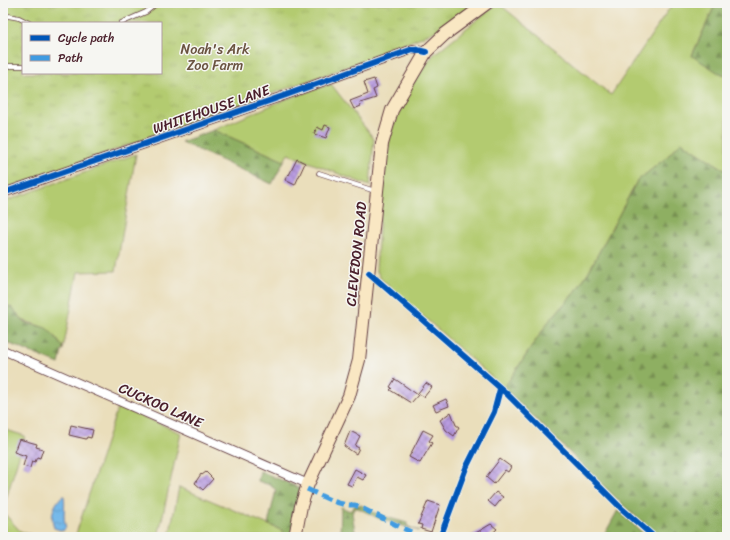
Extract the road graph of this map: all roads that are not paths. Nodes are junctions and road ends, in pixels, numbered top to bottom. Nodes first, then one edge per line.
1 (157, 3) edge
2 (487, 3) edge
3 (3, 15) edge
4 (27, 22) edge
5 (123, 22) edge
6 (426, 52) junction
7 (3, 66) edge
8 (22, 66) edge
9 (319, 173) dead end
10 (377, 192) junction
11 (3, 194) edge
12 (369, 273) junction
13 (3, 350) edge
14 (308, 484) junction
15 (441, 535) dead end
16 (295, 537) edge

1 - 5 lane
2 - 6 main road, CLEVEDON ROAD
3 - 4 lane
6 - 10 main road, CLEVEDON ROAD
6 - 11 street, WHITEHOUSE LANE
7 - 8 lane
9 - 10 lane
10 - 12 main road, CLEVEDON ROAD
12 - 14 main road, CLEVEDON ROAD
12 - 15 lane
13 - 14 street, CUCKOO LANE
14 - 16 main road, CLEVEDON ROAD

